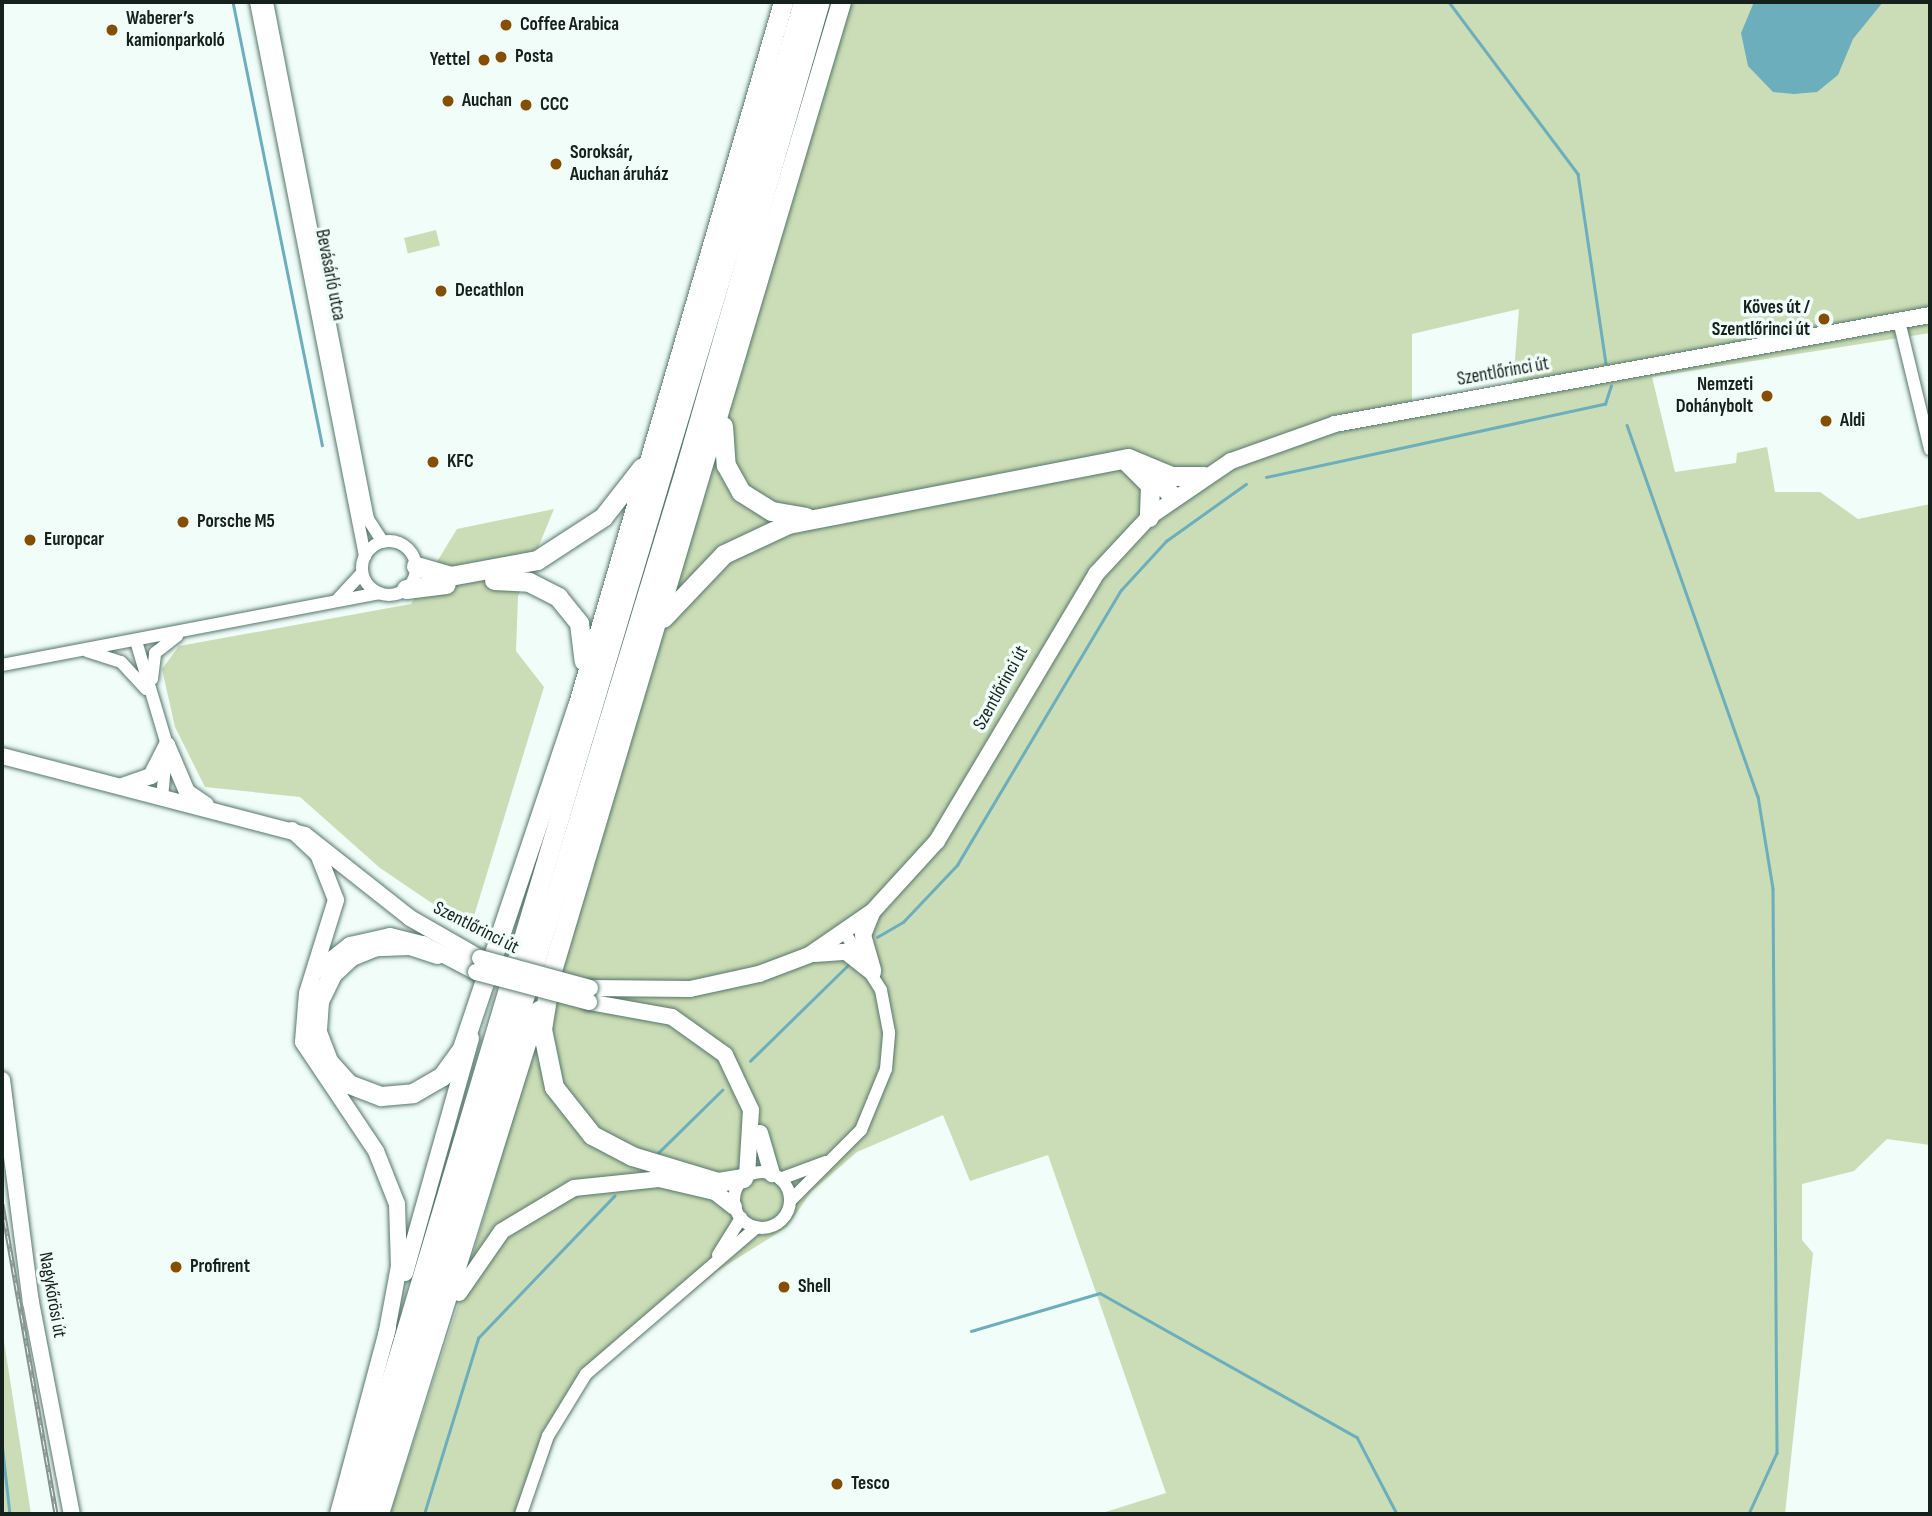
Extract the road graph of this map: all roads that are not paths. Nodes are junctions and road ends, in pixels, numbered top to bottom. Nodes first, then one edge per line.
1 (256, 2) edge
2 (268, 2) edge
3 (783, 2) edge
4 (803, 2) edge
5 (820, 2) edge
6 (841, 2) edge
7 (1930, 315) edge
8 (1899, 321) junction
9 (727, 392) junction
10 (664, 418) junction
11 (1930, 449) edge
12 (1122, 458) junction
13 (1164, 473) junction
14 (1204, 476) junction
15 (1173, 497) junction
16 (1149, 517) junction
17 (813, 518) junction
18 (383, 542) junction
19 (365, 556) junction
20 (416, 566) junction
21 (362, 573) junction
22 (406, 589) junction
23 (378, 593) junction
24 (332, 604) junction
25 (655, 630) junction
26 (183, 632) junction
27 (136, 641) junction
28 (83, 650) junction
29 (2, 665) edge
30 (152, 697) junction
31 (577, 707) junction
32 (167, 745) junction
33 (2, 756) edge
34 (116, 786) junction
35 (162, 798) junction
36 (216, 812) junction
37 (292, 830) junction
38 (873, 911) junction
39 (845, 933) junction
40 (437, 954) junction
41 (809, 955) junction
42 (478, 965) junction
43 (315, 972) junction
44 (873, 973) junction
45 (551, 974) junction
46 (482, 991) junction
47 (590, 995) junction
48 (2, 1080) edge
49 (751, 1110) junction
50 (836, 1158) junction
51 (776, 1176) junction
52 (745, 1177) junction
53 (790, 1201) junction
54 (738, 1213) junction
55 (757, 1227) junction
56 (710, 1267) junction
57 (386, 1336) junction
58 (436, 1343) junction
59 (72, 1514) edge
60 (338, 1514) edge
61 (351, 1514) edge
62 (367, 1514) edge
63 (381, 1514) edge
64 (521, 1514) edge

1 - 19 street, Bevásárló utca
2 - 18 street
3 - 10 highway
4 - 61 highway
5 - 62 highway
6 - 9 highway
7 - 8 main road, Szentlőrinci út
8 - 11 street
8 - 14 main road, Szentlőrinci út
9 - 17 highway
9 - 25 highway
10 - 20 highway
10 - 31 highway
12 - 13 highway
12 - 15 highway
12 - 16 highway
12 - 17 highway
13 - 14 highway
13 - 15 highway
14 - 15 main road, Szentlőrinci út
15 - 16 main road, Szentlőrinci út
16 - 38 main road, Szentlőrinci út
17 - 25 highway
18 - 19 street
18 - 20 street
19 - 21 street
20 - 22 street
21 - 23 street
21 - 24 street
22 - 23 street
22 - 31 highway
23 - 24 street
24 - 26 street
25 - 45 highway
26 - 27 street
26 - 30 street
27 - 28 street
27 - 30 street
28 - 29 street
28 - 30 street
30 - 32 street
31 - 46 highway
32 - 34 main road
32 - 35 street
32 - 36 main road
33 - 34 main road, Szentlőrinci út
34 - 35 main road, Szentlőrinci út
35 - 36 main road, Szentlőrinci út
36 - 37 main road, Szentlőrinci út
37 - 42 main road, Szentlőrinci út
37 - 43 main road
38 - 39 main road, Szentlőrinci út
38 - 44 main road
39 - 41 main road, Szentlőrinci út
39 - 44 street
40 - 42 main road
40 - 43 main road
40 - 46 highway
41 - 44 main road
41 - 47 main road, Szentlőrinci út
42 - 47 main road, Szentlőrinci út, bridge
43 - 57 main road
44 - 50 street
45 - 52 highway
45 - 58 main road
46 - 57 main road
47 - 49 main road
48 - 59 main road, Nagykőrösi út
49 - 51 main road
49 - 52 main road
50 - 51 street
50 - 53 street
51 - 52 street
51 - 53 street
52 - 54 street
53 - 55 street
54 - 55 street
54 - 56 street
54 - 58 main road
55 - 56 street
56 - 64 street
57 - 60 main road
58 - 63 main road

